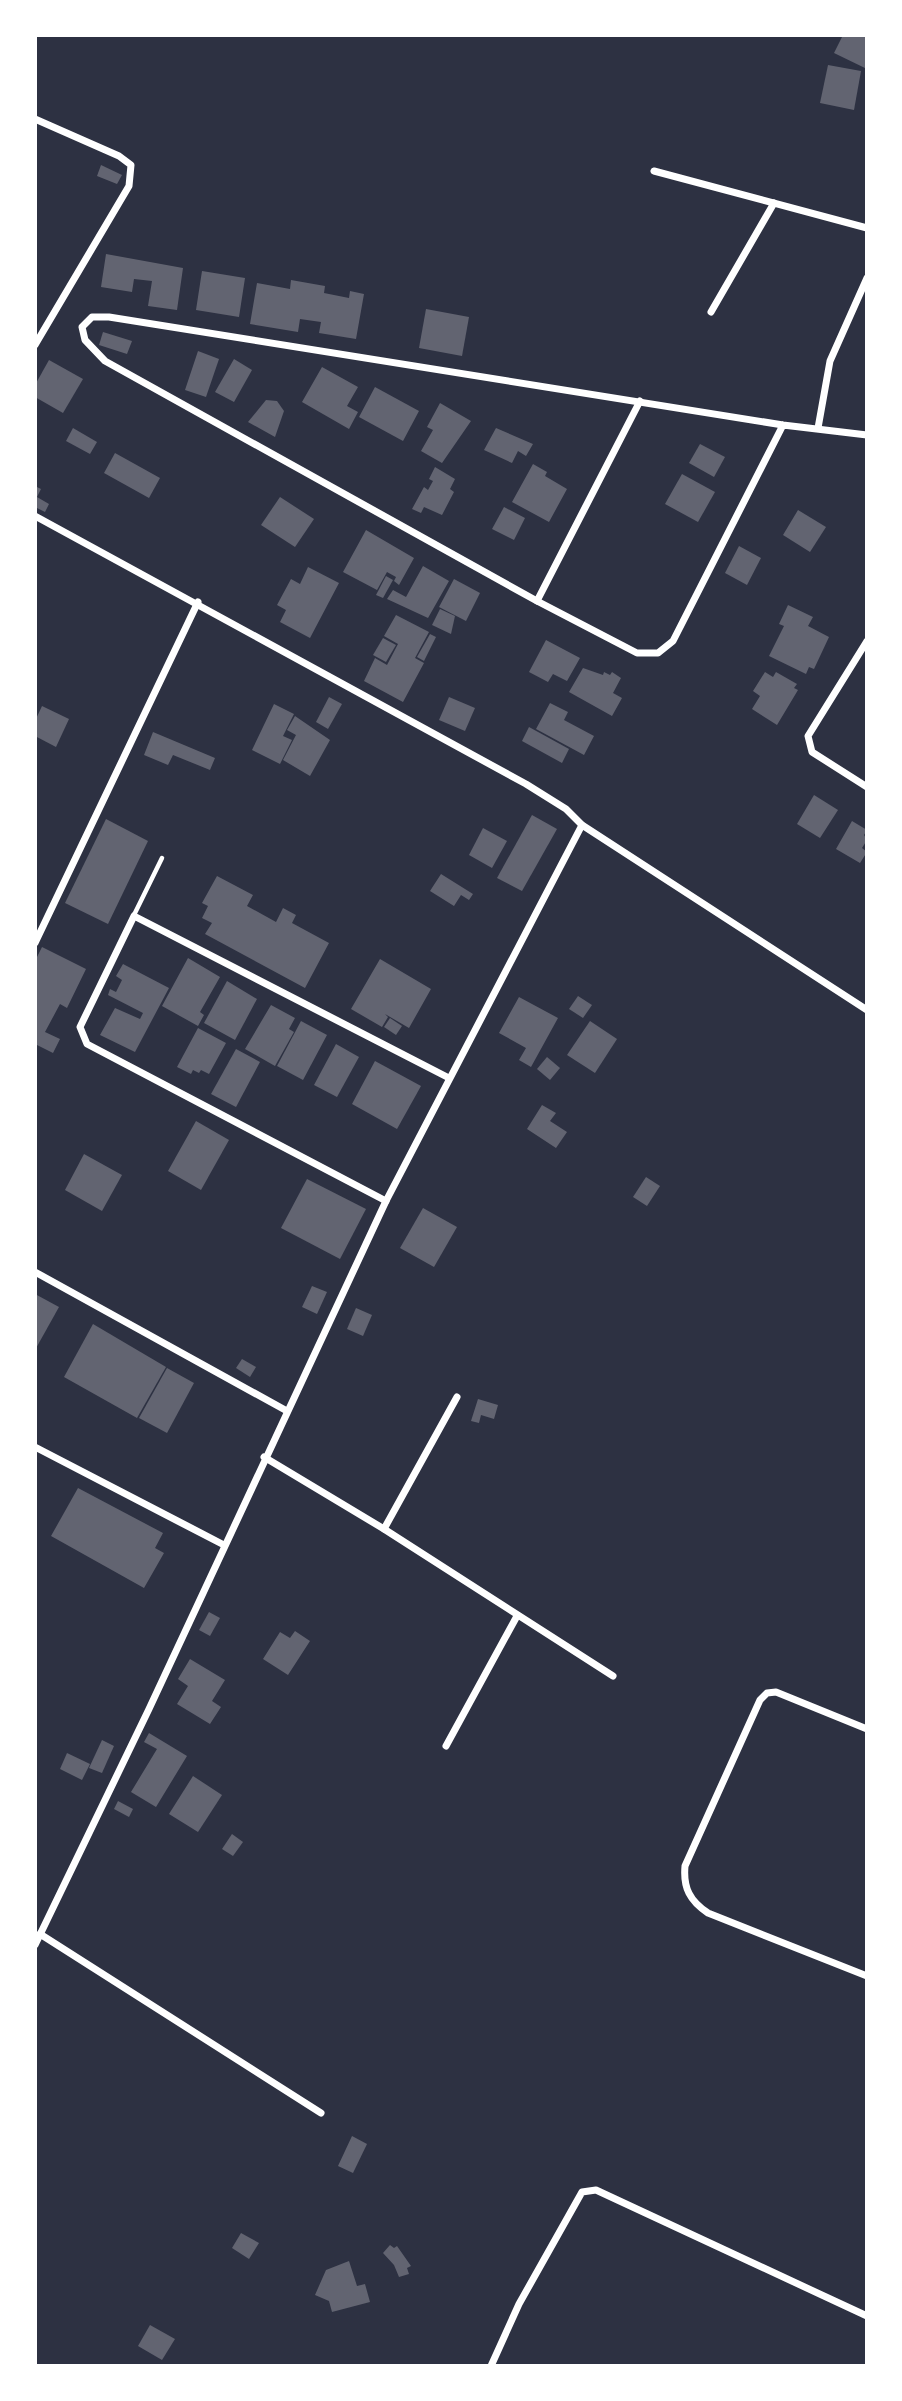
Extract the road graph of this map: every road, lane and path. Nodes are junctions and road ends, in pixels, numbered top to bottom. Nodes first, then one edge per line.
1 (35, 119) edge
2 (654, 171) dead end
3 (774, 203) junction
4 (867, 228) edge
5 (867, 278) edge
6 (711, 312) dead end
7 (35, 345) edge
8 (640, 401) junction
9 (783, 425) junction
10 (818, 428) junction
11 (867, 435) edge
12 (35, 516) edge
13 (537, 601) junction
14 (198, 603) junction
15 (867, 640) edge
16 (867, 787) edge
17 (582, 825) junction
18 (162, 859) dead end
19 (134, 916) junction
20 (35, 943) edge
21 (867, 1010) edge
22 (449, 1077) junction
23 (386, 1201) junction
24 (35, 1272) edge
25 (457, 1397) dead end
26 (287, 1411) junction
27 (35, 1447) edge
28 (264, 1457) junction
29 (384, 1529) junction
30 (224, 1545) junction
31 (517, 1616) junction
32 (612, 1676) dead end
33 (867, 1729) edge
34 (446, 1746) dead end
35 (40, 1934) junction
36 (35, 1945) edge
37 (867, 1976) edge
38 (321, 2113) dead end
39 (867, 2316) edge
40 (491, 2366) edge

1 - 7 street
2 - 3 street
3 - 4 street
3 - 6 street
5 - 10 street
8 - 9 street
8 - 13 street
8 - 13 street
9 - 10 street
9 - 13 street
10 - 11 street
12 - 14 street
14 - 17 street
14 - 20 street
15 - 16 street
17 - 21 street
17 - 22 street
18 - 19 lane
19 - 22 street
19 - 23 street
22 - 23 street
23 - 26 street
24 - 26 street
25 - 29 street
26 - 28 street
27 - 30 street
28 - 29 street
28 - 30 street
29 - 31 street
30 - 35 street
31 - 32 street
31 - 34 street
33 - 37 street
35 - 36 street
35 - 38 street
39 - 40 street

